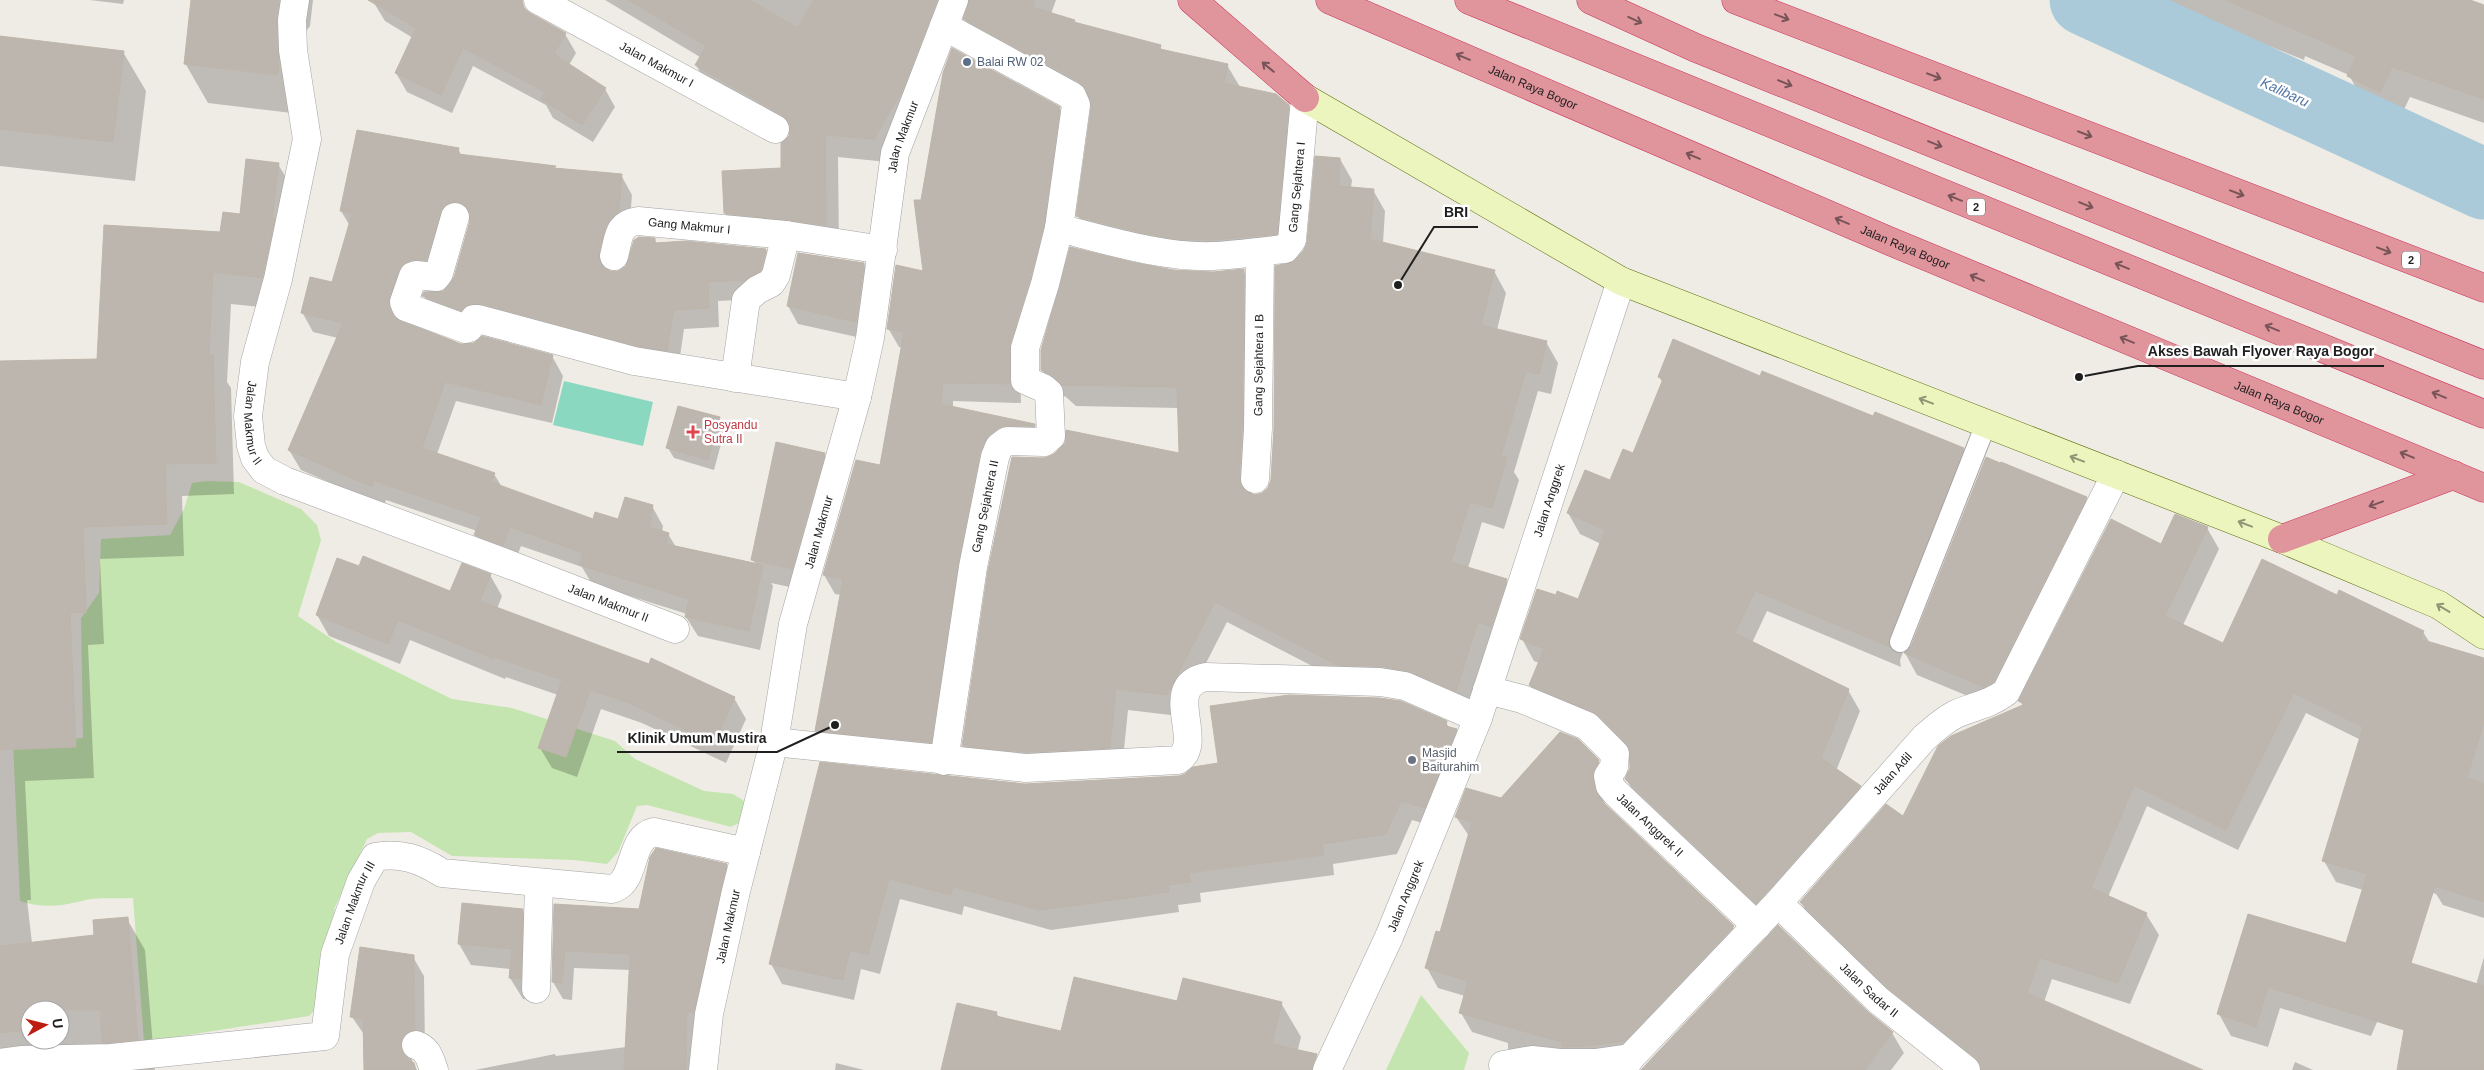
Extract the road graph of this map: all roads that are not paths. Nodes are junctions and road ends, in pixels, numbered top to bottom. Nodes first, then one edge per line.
1 (295, 0) edge
2 (538, 0) edge
3 (954, 0) edge
4 (1192, 0) edge
5 (1330, 0) edge
6 (1469, 0) edge
7 (1590, 0) edge
8 (1736, 0) edge
9 (944, 26) junction
10 (1305, 98) junction
11 (775, 129) dead end
12 (455, 217) dead end
13 (1059, 228) junction
14 (786, 235) junction
15 (883, 250) junction
16 (1260, 252) junction
17 (614, 256) dead end
18 (1621, 281) junction
19 (2484, 288) edge
20 (2484, 365) edge
21 (735, 378) junction
22 (857, 398) junction
23 (2484, 414) edge
24 (1986, 424) junction
25 (2116, 474) junction
26 (2454, 475) junction
27 (1255, 479) dead end
28 (2484, 488) edge
29 (2282, 538) junction
30 (675, 629) dead end
31 (2484, 635) edge
32 (1900, 642) dead end
33 (1488, 690) junction
34 (1478, 718) junction
35 (774, 742) junction
36 (944, 761) junction
37 (746, 852) junction
38 (539, 884) junction
39 (1778, 903) junction
40 (1756, 926) junction
41 (536, 989) dead end
42 (416, 1046) dead end
43 (0, 1062) edge
44 (1627, 1064) edge
45 (1503, 1065) dead end
46 (434, 1070) edge
47 (703, 1070) edge
48 (1327, 1070) edge
49 (1966, 1070) edge

1 - 30 street, Jalan Makmur II
2 - 11 street, Jalan Makmur I
3 - 9 street, Jalan Makmur
10 -> 4 highway
26 -> 5 highway, Jalan Raya Bogor
23 -> 6 highway, 2
7 -> 20 highway
8 -> 19 highway, 2
9 - 13 street, Gang Sejahtera II
9 - 15 street, Jalan Makmur
10 - 16 street, Gang Sejahtera I
10 - 18 street
12 - 21 street
13 - 16 street
13 - 36 street, Gang Sejahtera II
14 - 15 street, Gang Makmur I
14 - 17 street, Gang Makmur I
14 - 21 street
15 - 22 street, Jalan Makmur
16 - 27 street, Gang Sejahtera I B
24 -> 18 street
18 - 33 street, Jalan Anggrek
21 - 22 street
22 - 35 street, Jalan Makmur
25 -> 24 street
24 - 32 lane
29 -> 25 street
25 - 39 street, Jalan Adil
26 - 28 highway, Jalan Raya Bogor
26 -> 29 highway
31 -> 29 street
33 - 34 street, Jalan Anggrek
33 - 40 street, Jalan Anggrek II
34 - 36 street
34 - 48 street, Jalan Anggrek
35 - 36 street
35 - 37 street, Jalan Makmur
37 - 38 street, Jalan Makmur III
37 - 47 street, Jalan Makmur
38 - 41 street
38 - 43 street, Jalan Makmur III
39 - 40 street, Jalan Adil
39 - 49 street, Jalan Sadar II
40 - 44 street, Jalan Adil
42 - 46 street
44 - 45 street, Jalan Adil

